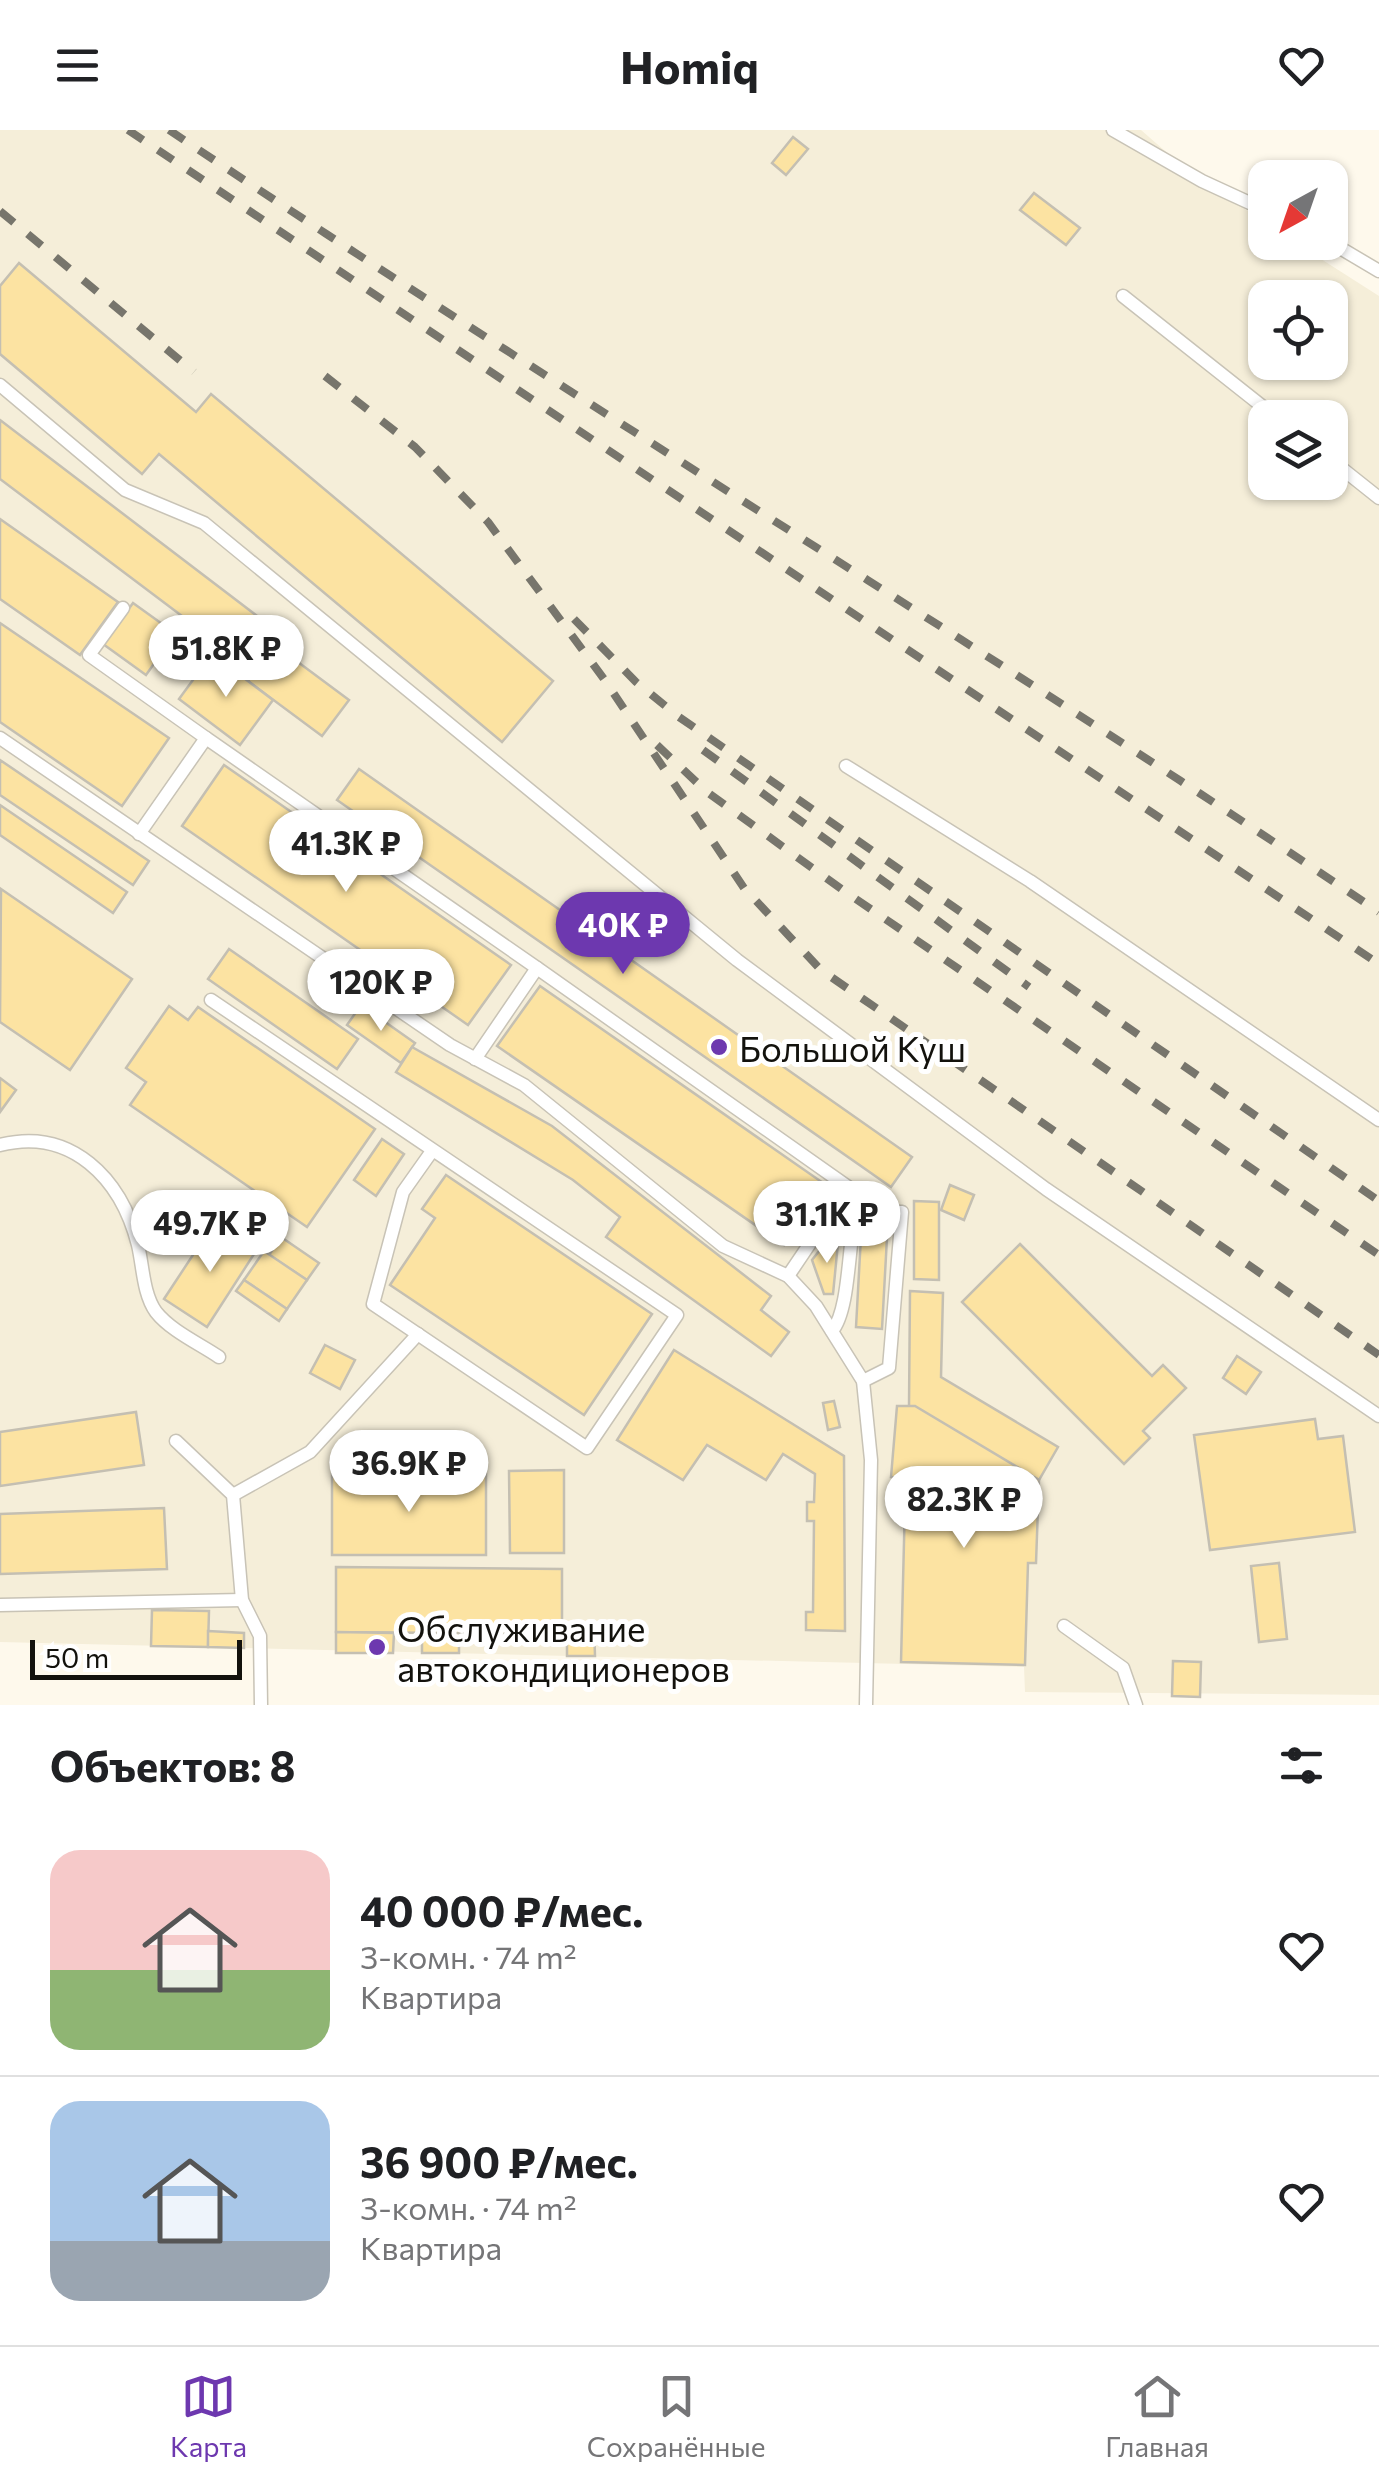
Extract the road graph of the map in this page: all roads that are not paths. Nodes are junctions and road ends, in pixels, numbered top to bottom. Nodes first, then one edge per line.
1 (1113, 130) edge
2 (1248, 202) edge
3 (1348, 253) edge
4 (1379, 271) edge
5 (1124, 296) dead end
6 (0, 385) edge
7 (1254, 400) edge
8 (1348, 474) edge
9 (1379, 498) edge
10 (123, 608) dead end
11 (0, 738) edge
12 (206, 738) junction
13 (846, 766) dead end
14 (139, 834) junction
15 (538, 968) junction
16 (212, 1000) dead end
17 (475, 1059) junction
18 (1379, 1120) edge
19 (0, 1145) edge
20 (432, 1151) junction
21 (862, 1212) dead end
22 (888, 1212) dead end
23 (788, 1276) junction
24 (832, 1331) junction
25 (418, 1334) junction
26 (219, 1357) dead end
27 (863, 1380) junction
28 (1379, 1416) edge
29 (176, 1441) dead end
30 (232, 1494) junction
31 (242, 1600) junction
32 (0, 1606) edge
33 (1064, 1626) dead end
34 (261, 1705) edge
35 (866, 1705) edge
36 (1136, 1705) edge

1 - 2 lane
3 - 4 lane
5 - 7 lane
6 - 28 lane
8 - 9 lane
10 - 12 lane
11 - 14 lane
12 - 14 lane
12 - 15 lane
13 - 18 lane
14 - 17 lane
15 - 17 lane
15 - 23 lane
16 - 20 lane
17 - 23 lane
19 - 26 lane
20 - 25 lane
20 - 25 lane
21 - 24 lane
22 - 27 lane
23 - 24 lane
24 - 27 lane
25 - 30 lane
27 - 35 lane
29 - 30 lane
30 - 31 lane
31 - 32 lane
31 - 34 lane
33 - 36 lane

